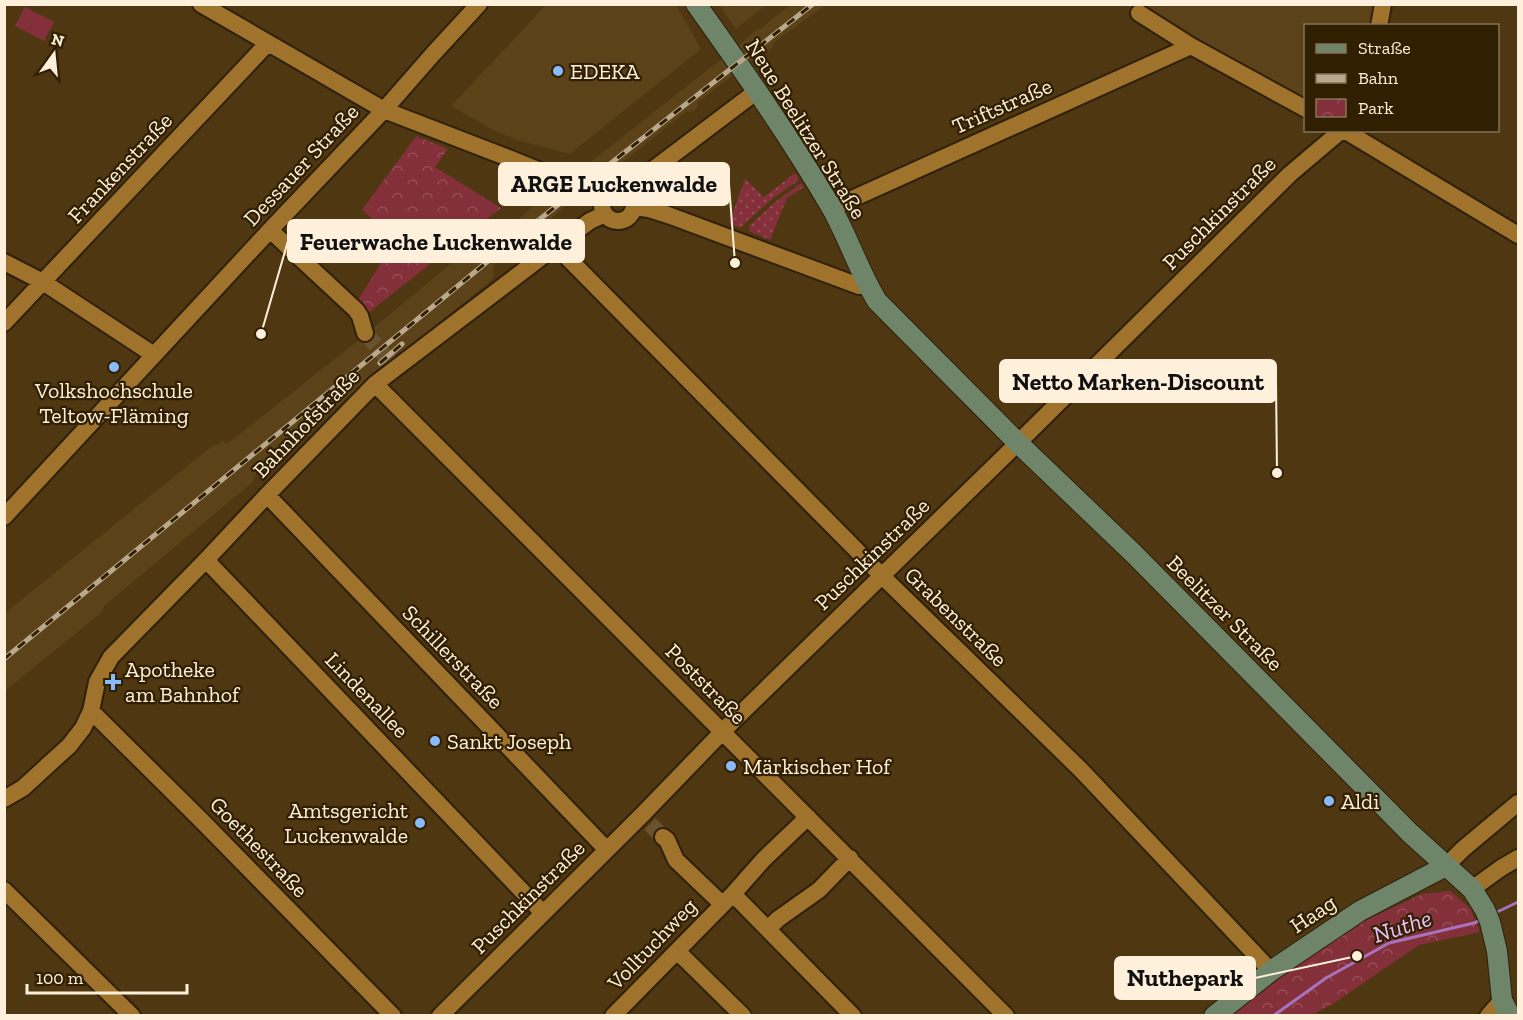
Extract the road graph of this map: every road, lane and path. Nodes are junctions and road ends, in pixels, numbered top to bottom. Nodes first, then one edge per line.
1 (201, 4) edge
2 (479, 4) edge
3 (696, 4) edge
4 (1383, 4) edge
5 (1139, 13) dead end
6 (1380, 24) edge
7 (268, 43) junction
8 (1191, 46) junction
9 (757, 91) junction
10 (1304, 109) edge
11 (384, 110) junction
12 (1341, 132) edge
13 (1346, 132) edge
14 (631, 199) junction
15 (605, 206) junction
16 (832, 208) junction
17 (270, 230) junction
18 (1518, 235) edge
19 (556, 246) junction
20 (4, 262) edge
21 (43, 282) junction
22 (866, 284) junction
23 (4, 323) edge
24 (365, 333) tunnel mouth
25 (154, 355) junction
26 (375, 384) junction
27 (1018, 443) junction
28 (267, 495) junction
29 (4, 517) edge
30 (206, 560) junction
31 (882, 576) junction
32 (91, 711) junction
33 (722, 732) junction
34 (4, 799) edge
35 (1518, 803) edge
36 (808, 817) junction
37 (663, 837) tunnel mouth
38 (607, 850) junction
39 (850, 858) junction
40 (1518, 858) edge
41 (1446, 866) junction
42 (1472, 889) junction
43 (4, 890) edge
44 (727, 899) junction
45 (543, 913) junction
46 (768, 929) junction
47 (677, 951) junction
48 (1271, 971) junction
49 (1506, 1008) edge
50 (132, 1016) edge
51 (393, 1016) edge
52 (440, 1016) edge
53 (613, 1016) edge
54 (743, 1016) edge
55 (853, 1016) edge
56 (1006, 1016) edge
57 (1215, 1016) edge
58 (1488, 1016) edge

1 - 7 street
2 - 11 street, Dessauer Straße
3 - 9 main road, Neue Beelitzer Straße
4 - 6 street
5 - 8 street
7 - 11 street
7 - 21 street, Frankenstraße
8 - 10 street
8 - 16 street, Triftstraße
9 - 14 street
9 - 16 main road, Neue Beelitzer Straße
11 - 15 street
11 - 17 street, Dessauer Straße
12 - 27 street, Puschkinstraße
13 - 18 street
14 - 15 street
14 - 15 street
14 - 22 street
15 - 19 street, Bahnhofstraße
16 - 22 main road, Neue Beelitzer Straße
17 - 24 street
17 - 25 street, Dessauer Straße
19 - 26 street, Bahnhofstraße
19 - 31 street, Grabenstraße
20 - 21 street
21 - 23 street, Frankenstraße
21 - 25 street
22 - 27 main road, Beelitzer Straße
25 - 29 street, Dessauer Straße
26 - 28 street, Bahnhofstraße
26 - 33 street, Poststraße
27 - 31 street, Puschkinstraße
27 - 41 main road, Beelitzer Straße
28 - 30 street, Bahnhofstraße
28 - 38 street, Schillerstraße
30 - 32 street, Bahnhofstraße
30 - 45 street, Lindenallee
31 - 33 street, Puschkinstraße
31 - 48 street, Grabenstraße
32 - 34 street, Bahnhofstraße
32 - 51 street, Goethestraße
33 - 36 street, Poststraße
33 - 38 street, Puschkinstraße
35 - 41 street
36 - 39 street, Poststraße
36 - 44 street, Volltuchweg
37 - 44 street, Volltuchweg
38 - 45 street, Puschkinstraße
39 - 46 street
39 - 56 street, Poststraße
40 - 42 street
41 - 42 main road, Beelitzer Straße
41 - 48 main road, Haag
42 - 49 main road, Beelitzer Straße
43 - 50 street
44 - 46 street, Volltuchweg
44 - 47 street, Volltuchweg
45 - 52 street, Puschkinstraße
46 - 55 street, Volltuchweg
47 - 53 street, Volltuchweg
47 - 54 street
48 - 57 main road, Haag
49 - 58 street

